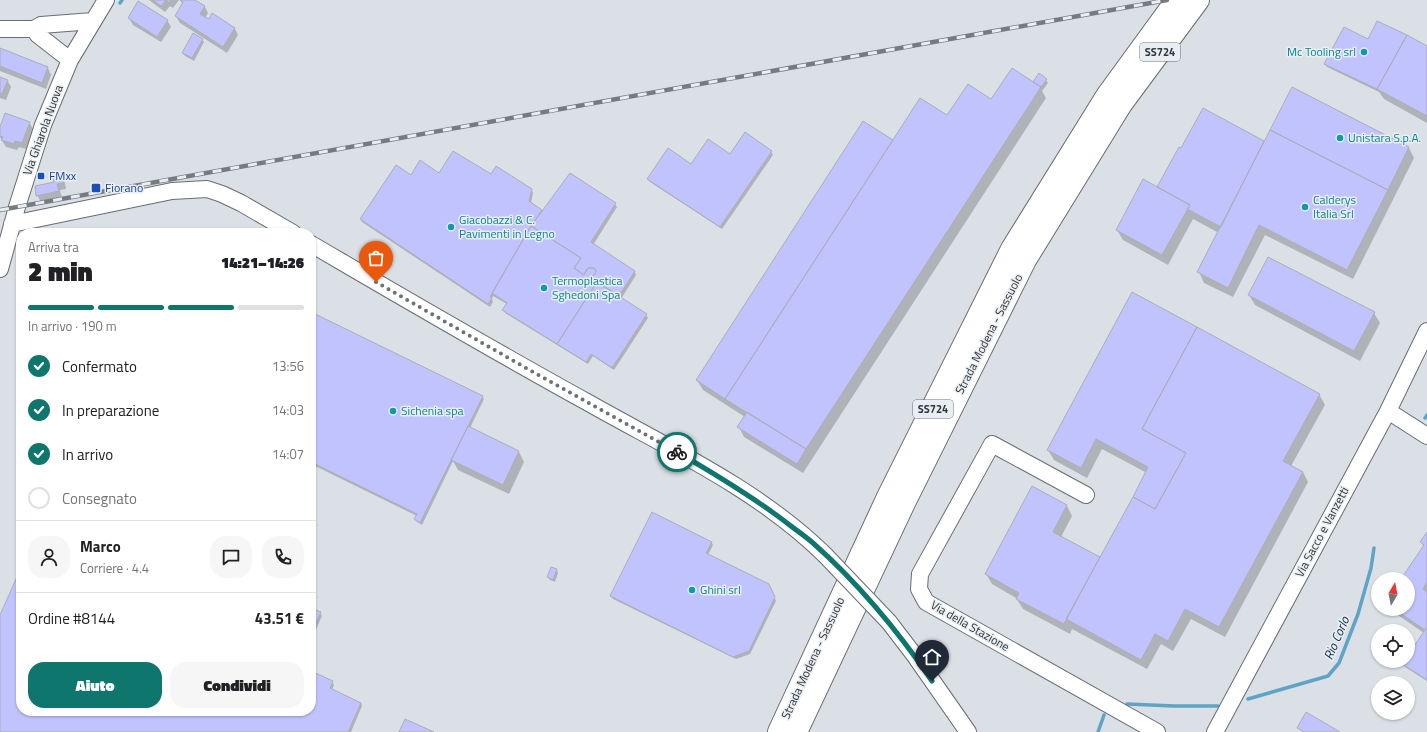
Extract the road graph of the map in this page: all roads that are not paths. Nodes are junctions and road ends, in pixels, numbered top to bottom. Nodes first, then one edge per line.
1 (106, 0) edge
2 (1177, 0) edge
3 (1198, 0) edge
4 (93, 21) junction
5 (0, 29) edge
6 (34, 29) junction
7 (70, 60) junction
8 (1114, 100) junction
9 (12, 224) junction
10 (284, 228) edge
11 (316, 247) edge
12 (0, 269) edge
13 (1427, 331) edge
14 (1388, 411) junction
15 (1427, 436) edge
16 (1086, 495) dead end
17 (1213, 731) edge
18 (779, 732) edge
19 (796, 732) edge
20 (968, 732) edge
21 (1157, 732) edge

1 - 4 street, Via Ghiarola Nuova
2 - 8 highway, Strada Modena - Sassuolo / SS724
3 - 8 highway, Strada Modena - Sassuolo / SS724
4 - 6 street
4 - 7 street, Via Ghiarola Nuova
5 - 6 street
6 - 7 street
7 - 9 street, Via Ghiarola Nuova
8 - 18 highway, Strada Modena - Sassuolo / SS724
8 - 19 highway, Strada Modena - Sassuolo / SS724
9 - 10 street
9 - 12 street, Via Ghiarola Nuova
11 - 20 street, bridge
13 - 14 street, Via Sacco e Vanzetti
14 - 15 street
14 - 17 street, Via Sacco e Vanzetti
16 - 21 street, Via della Stazione

